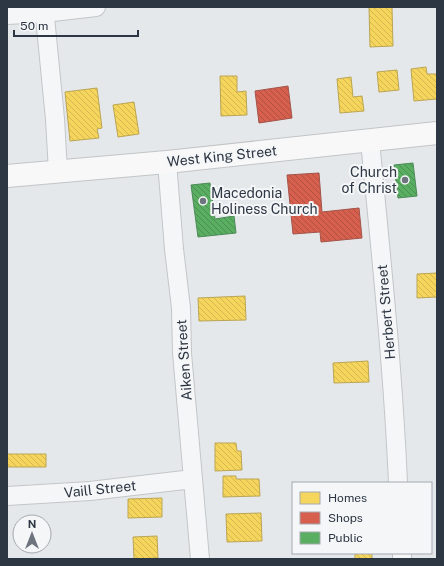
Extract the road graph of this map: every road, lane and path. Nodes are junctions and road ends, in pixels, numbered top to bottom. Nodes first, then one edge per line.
1 (96, 7) edge
2 (44, 10) edge
3 (7, 15) edge
4 (437, 133) edge
5 (370, 141) junction
6 (167, 162) junction
7 (58, 172) junction
8 (7, 176) edge
9 (194, 479) junction
10 (398, 482) edge
11 (7, 496) edge
12 (200, 559) edge

1 - 2 street
2 - 3 street
2 - 7 street
4 - 5 main road, West King Street
5 - 6 main road, West King Street
5 - 10 street, Herbert Street
6 - 7 main road, West King Street
6 - 9 street, Aiken Street
7 - 8 main road, West King Street
9 - 11 street, Vaill Street
9 - 12 street, Aiken Street

